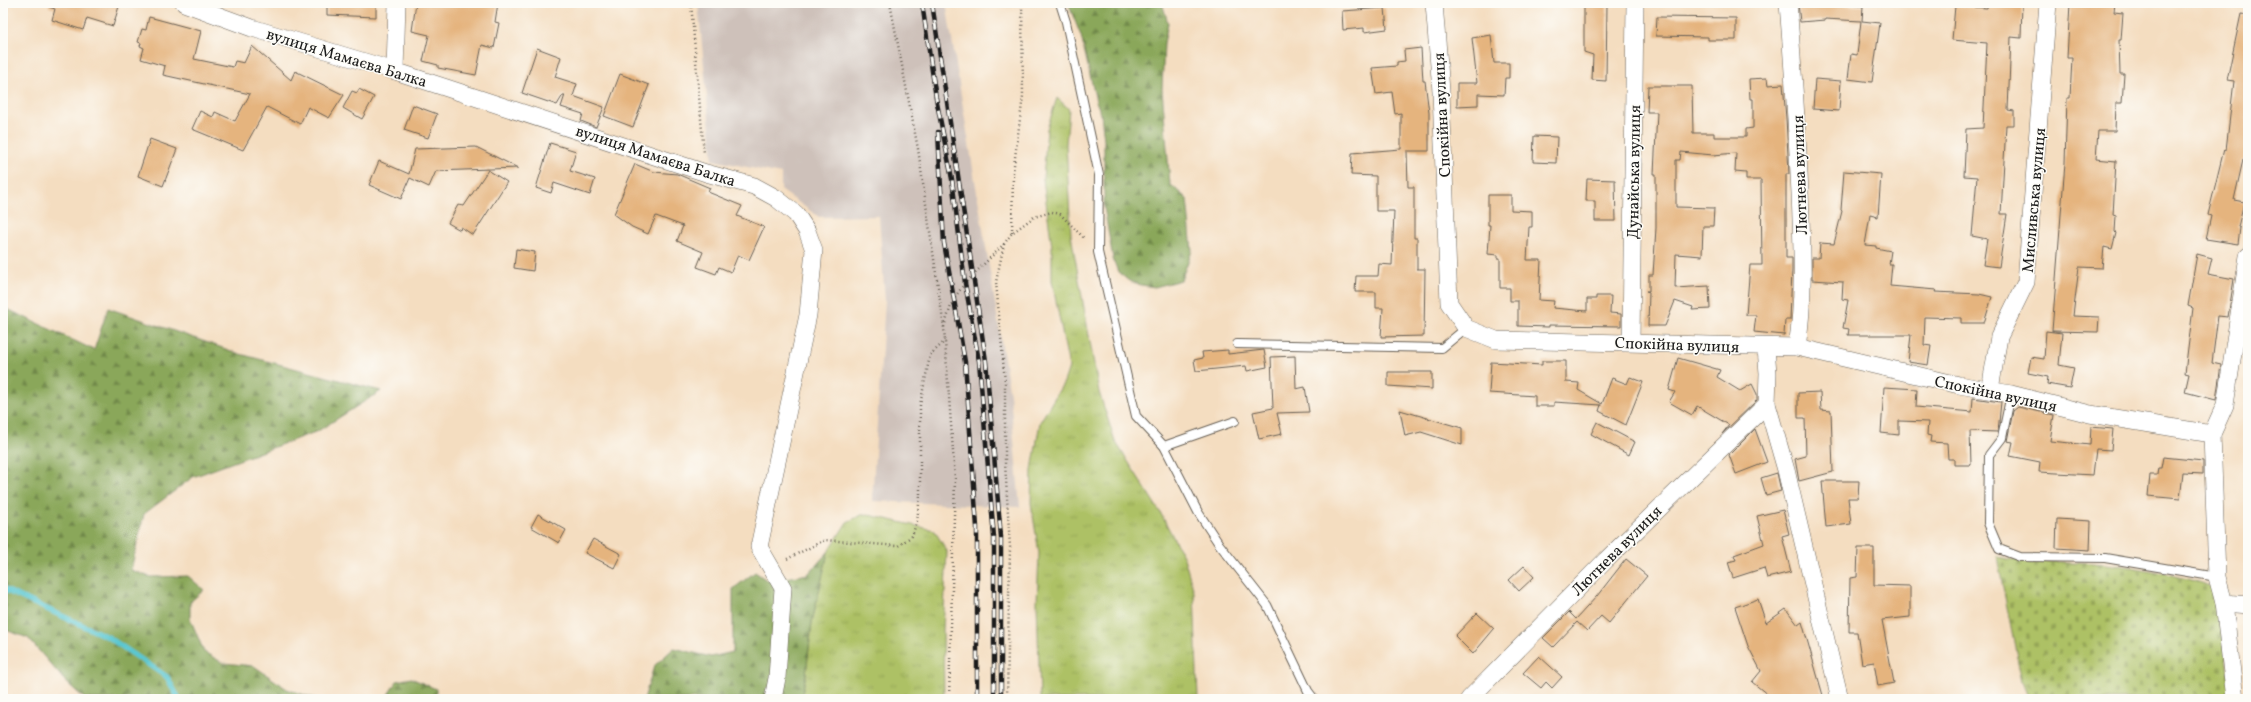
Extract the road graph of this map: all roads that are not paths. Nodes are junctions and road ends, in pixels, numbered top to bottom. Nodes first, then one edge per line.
1 (184, 3) edge
2 (397, 3) edge
3 (1060, 3) edge
4 (1434, 3) edge
5 (1635, 3) edge
6 (1788, 3) edge
7 (2048, 3) edge
8 (395, 71) junction
9 (2248, 257) edge
10 (1466, 328) junction
11 (1631, 342) junction
12 (1237, 344) dead end
13 (1797, 347) junction
14 (1766, 348) junction
15 (1990, 389) junction
16 (2011, 394) junction
17 (1767, 404) junction
18 (1235, 421) dead end
19 (2212, 434) junction
20 (1164, 446) junction
21 (2217, 577) junction
22 (2224, 603) junction
23 (2248, 605) edge
24 (773, 699) edge
25 (1314, 699) edge
26 (1469, 699) edge
27 (1840, 699) edge
28 (2235, 699) edge

1 - 8 street, вулиця Мамаєва Балка
2 - 8 street
3 - 20 lane
4 - 10 street, Спокійна вулиця
5 - 11 street, Дунайська вулиця
6 - 13 street, Лютнева вулиця
7 - 15 street, Мисливська вулиця
8 - 24 street, вулиця Мамаєва Балка
9 - 19 street
10 - 11 street, Спокійна вулиця
10 - 12 lane
11 - 14 street, Спокійна вулиця
13 - 14 street, Спокійна вулиця
13 - 15 street, Спокійна вулиця
14 - 17 street
15 - 16 street, Спокійна вулиця
16 - 19 street, Спокійна вулиця
16 - 21 lane
17 - 26 street, Лютнева вулиця
17 - 27 street
18 - 20 lane
19 - 21 street
20 - 25 lane
21 - 22 street
22 - 23 street
22 - 28 street

